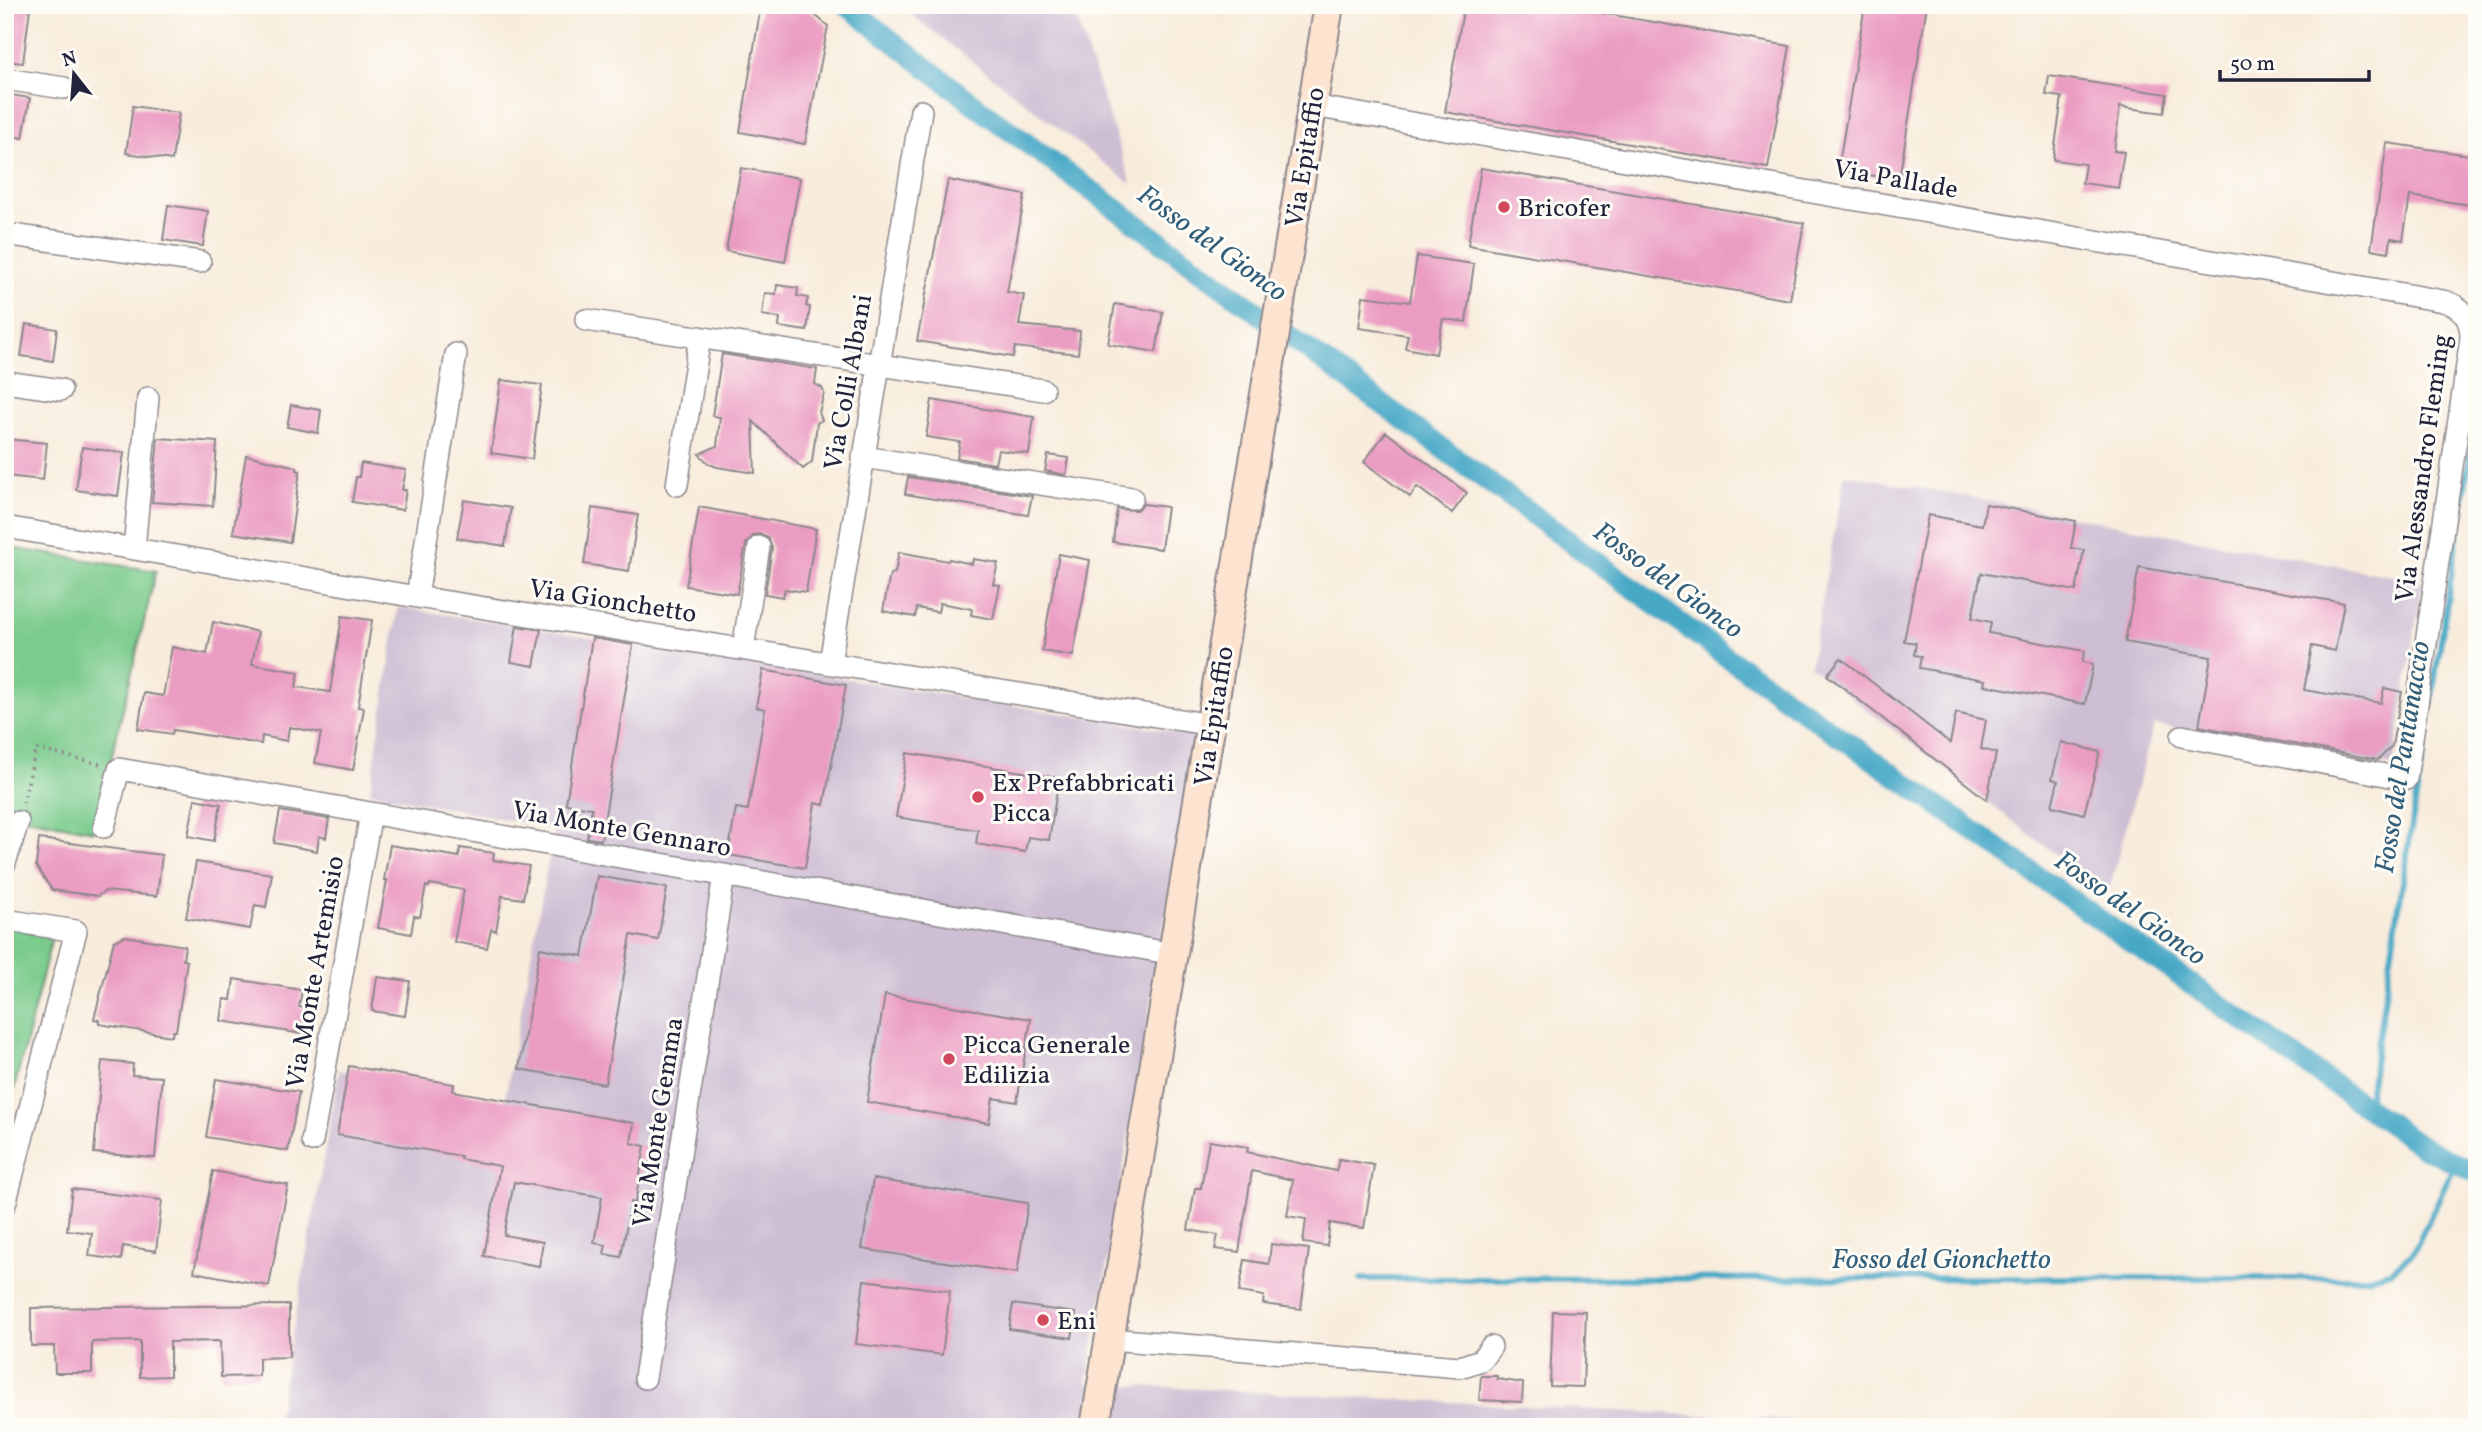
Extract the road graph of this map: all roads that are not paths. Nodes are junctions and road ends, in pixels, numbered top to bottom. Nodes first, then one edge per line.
1 (1329, 5) edge
2 (5, 79) edge
3 (64, 88) dead end
4 (1313, 106) junction
5 (921, 111) dead end
6 (5, 234) edge
7 (200, 262) dead end
8 (2466, 314) joint
9 (586, 320) dead end
10 (699, 337) junction
11 (456, 354) dead end
12 (879, 365) junction
13 (5, 382) edge
14 (61, 390) dead end
15 (1043, 390) dead end
16 (148, 398) dead end
17 (863, 457) junction
18 (677, 485) dead end
19 (1132, 498) dead end
20 (5, 527) edge
21 (759, 547) dead end
22 (134, 549) junction
23 (417, 597) junction
24 (743, 649) junction
25 (830, 663) junction
26 (1212, 725) junction
27 (2182, 736) dead end
28 (371, 813) junction
29 (18, 822) road end
30 (104, 827) dead end
31 (5, 863) edge
32 (724, 875) junction
33 (5, 920) edge
34 (1174, 954) junction
35 (312, 1141) dead end
36 (5, 1204) edge
37 (1110, 1339) junction
38 (1491, 1347) dead end
39 (645, 1378) dead end
40 (1095, 1427) edge

1 - 4 main road, Via Epitaffio
2 - 3 street
4 - 8 street, Via Pallade
4 - 26 main road, Via Epitaffio
5 - 12 street, Via Colli Albani
6 - 7 street
8 - 27 street, Via Alessandro Fleming
9 - 10 street
10 - 12 street
10 - 18 street
11 - 23 street
12 - 15 street
12 - 17 street, Via Colli Albani
13 - 14 street
16 - 22 street
17 - 19 street
17 - 25 street, Via Colli Albani
20 - 22 street, Via Gionchetto
21 - 24 street
22 - 23 street, Via Gionchetto
23 - 24 street, Via Gionchetto
24 - 25 street, Via Gionchetto
25 - 26 street, Via Gionchetto
26 - 34 main road, Via Epitaffio
28 - 30 street, Via Monte Gennaro
28 - 32 street, Via Monte Gennaro
28 - 35 street, Via Monte Artemisio
29 - 31 street
32 - 34 street, Via Monte Gennaro
32 - 39 street, Via Monte Gemma
33 - 36 street
34 - 37 main road, Via Epitaffio
37 - 38 street
37 - 40 main road, Via Epitaffio

